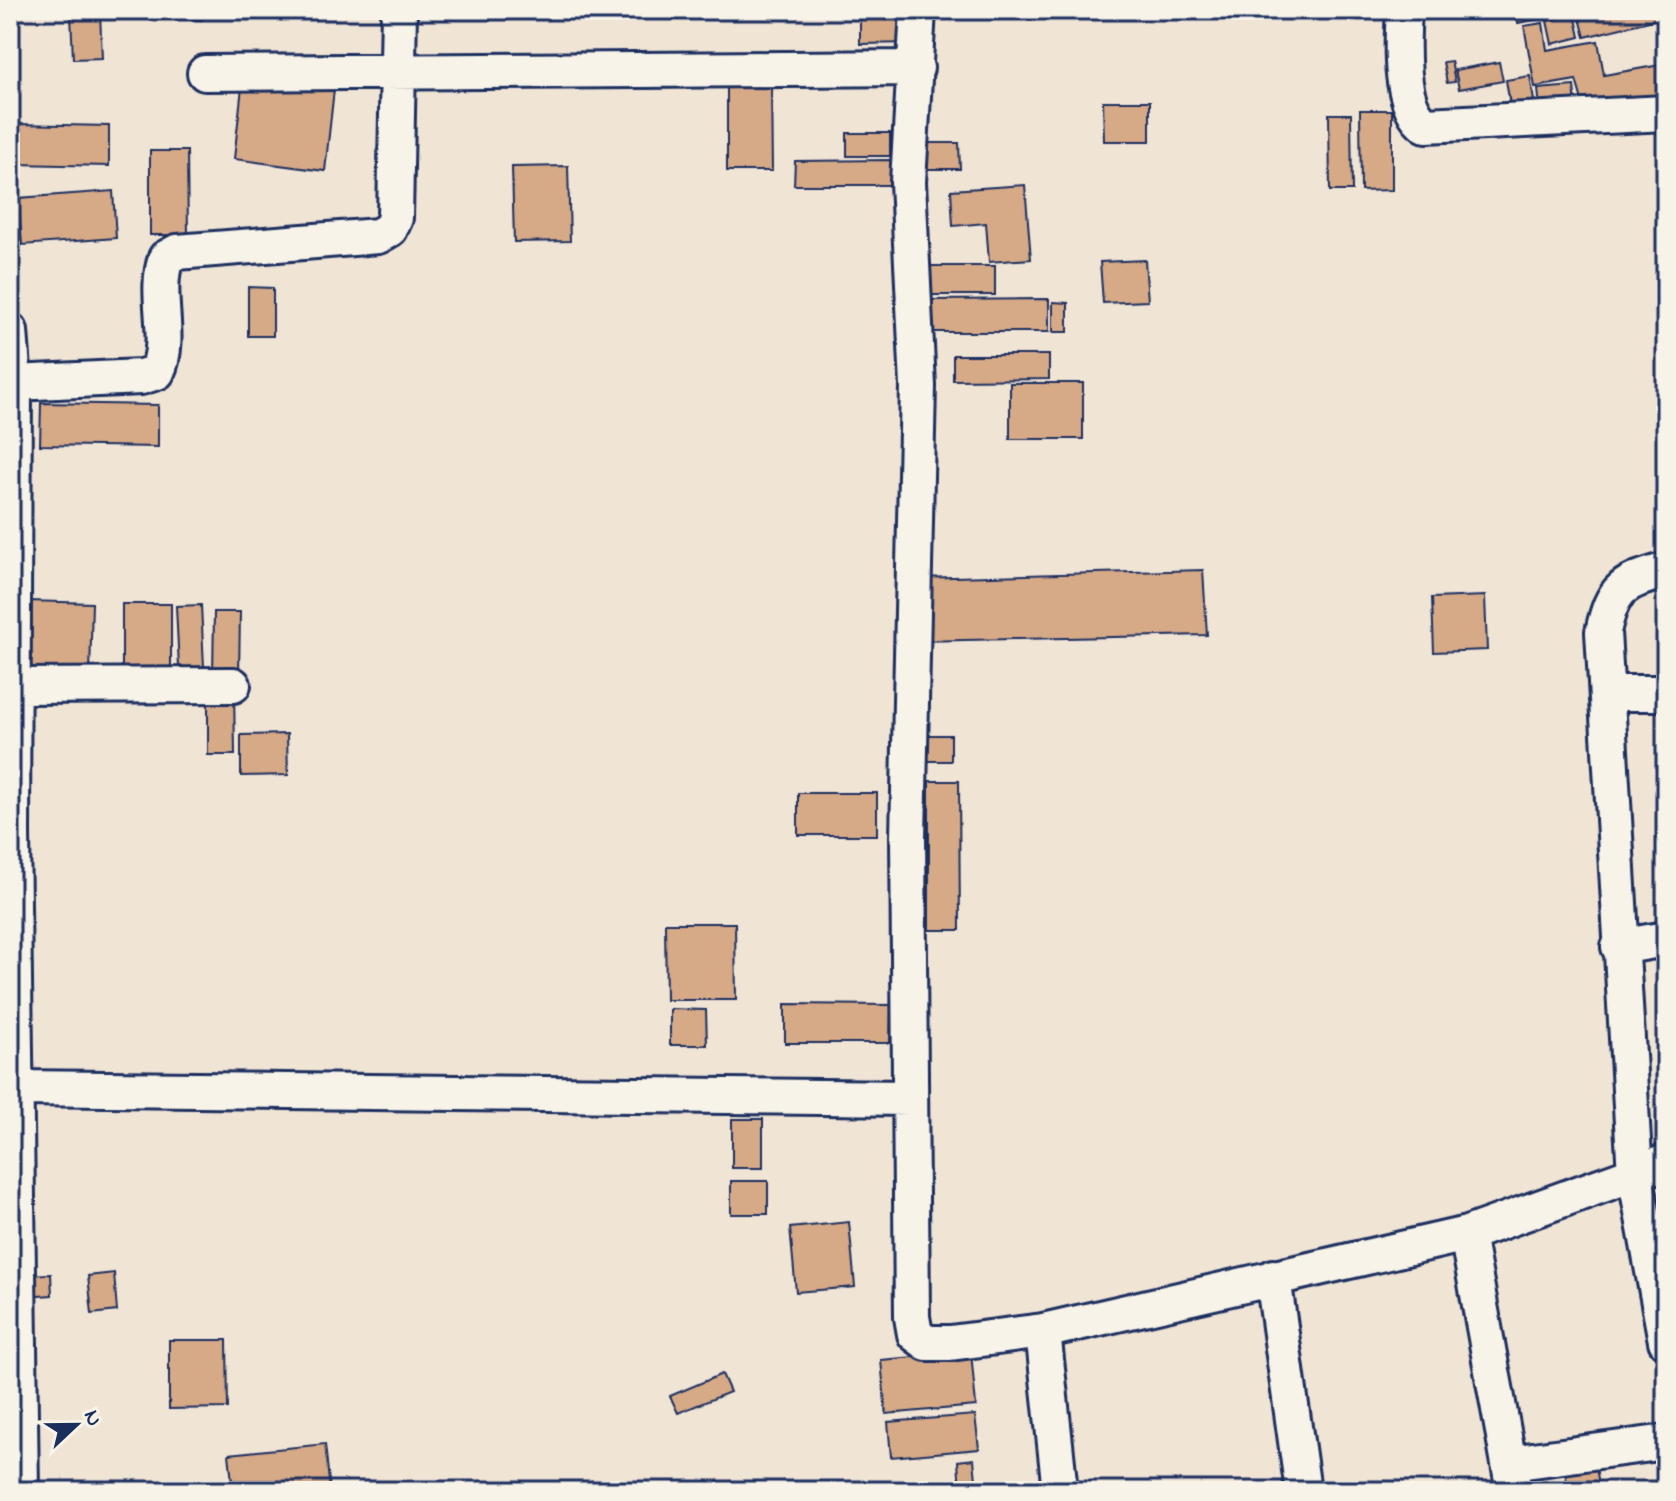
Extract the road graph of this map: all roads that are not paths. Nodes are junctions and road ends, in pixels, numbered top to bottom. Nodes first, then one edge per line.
1 (399, 10) edge
2 (918, 10) edge
3 (1404, 10) edge
4 (916, 68) junction
5 (205, 73) dead end
6 (399, 73) junction
7 (1666, 113) edge
8 (10, 331) edge
9 (14, 383) junction
10 (12, 466) edge
11 (1666, 570) edge
12 (233, 685) dead end
13 (13, 686) junction
14 (1607, 693) junction
15 (1666, 693) edge
16 (11, 833) edge
17 (1666, 939) edge
18 (1619, 947) junction
19 (16, 1088) junction
20 (910, 1098) junction
21 (1650, 1168) edge
22 (1467, 1234) junction
23 (1273, 1277) junction
24 (14, 1298) edge
25 (1043, 1331) junction
26 (1666, 1341) edge
27 (1666, 1442) edge
28 (1512, 1477) edge
29 (21, 1491) edge
30 (1060, 1491) edge
31 (1303, 1491) edge

1 - 6 street
2 - 4 street
3 - 7 street
4 - 6 street
4 - 20 street
5 - 6 street
6 - 9 street
8 - 9 street
9 - 10 street
10 - 13 street
11 - 14 street
12 - 13 street
13 - 16 street
14 - 15 street
14 - 18 street
16 - 19 street
17 - 18 street
18 - 21 street
19 - 20 street
19 - 24 street
20 - 25 street
21 - 22 street
21 - 26 street
22 - 23 street
22 - 28 street
23 - 25 street
23 - 31 street
24 - 29 street
25 - 30 street
27 - 28 street

